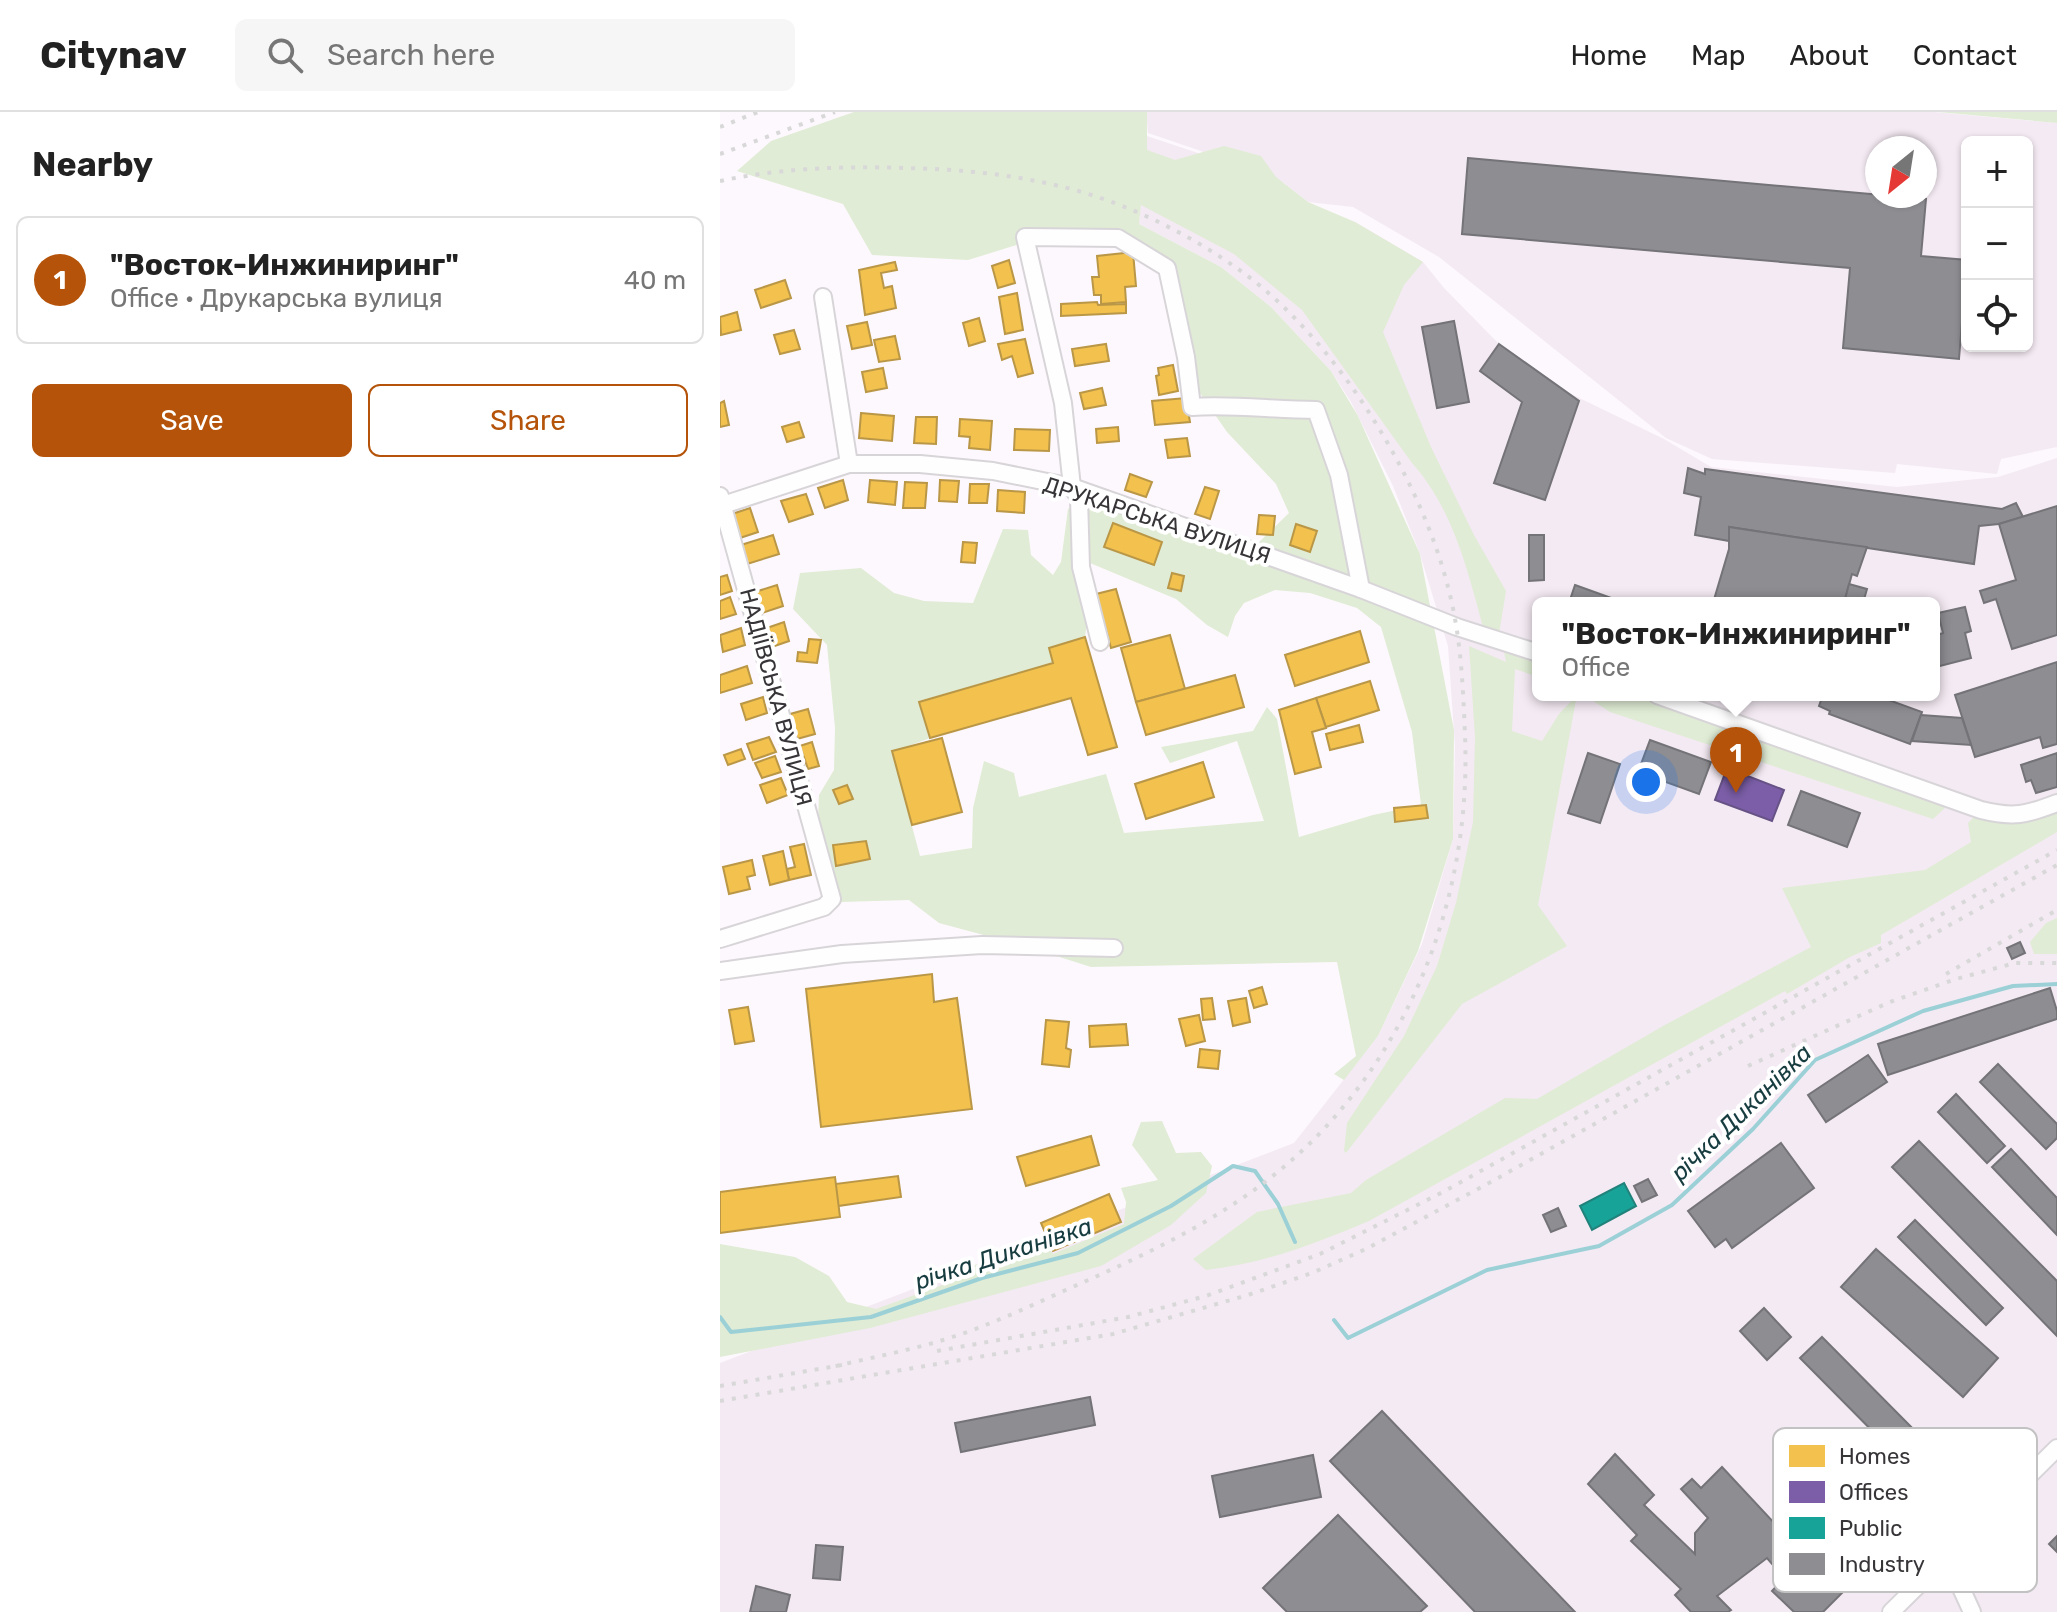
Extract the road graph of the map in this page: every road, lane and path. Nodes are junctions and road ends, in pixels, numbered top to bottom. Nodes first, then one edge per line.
1 (823, 297) dead end
2 (849, 464) junction
3 (1072, 487) junction
4 (721, 502) edge
5 (1361, 589) junction
6 (1100, 642) dead end
7 (1532, 651) edge
8 (1674, 701) edge
9 (2057, 803) edge
10 (720, 939) edge
11 (1114, 948) dead end
12 (720, 971) edge
13 (2057, 1448) edge
14 (2037, 1468) edge
15 (1912, 1592) edge
16 (1963, 1592) edge
17 (1891, 1612) edge
18 (1972, 1612) edge

1 - 2 street
2 - 3 street, ДРУКАРСЬКА ВУЛИЦЯ
2 - 4 street, ДРУКАРСЬКА ВУЛИЦЯ
3 - 5 street, ДРУКАРСЬКА ВУЛИЦЯ
3 - 5 street
3 - 6 street
4 - 10 street, НАДІЇВСЬКА ВУЛИЦЯ
5 - 7 street, ДРУКАРСЬКА ВУЛИЦЯ
8 - 9 street
11 - 12 street
13 - 14 street
15 - 17 street
16 - 18 street

